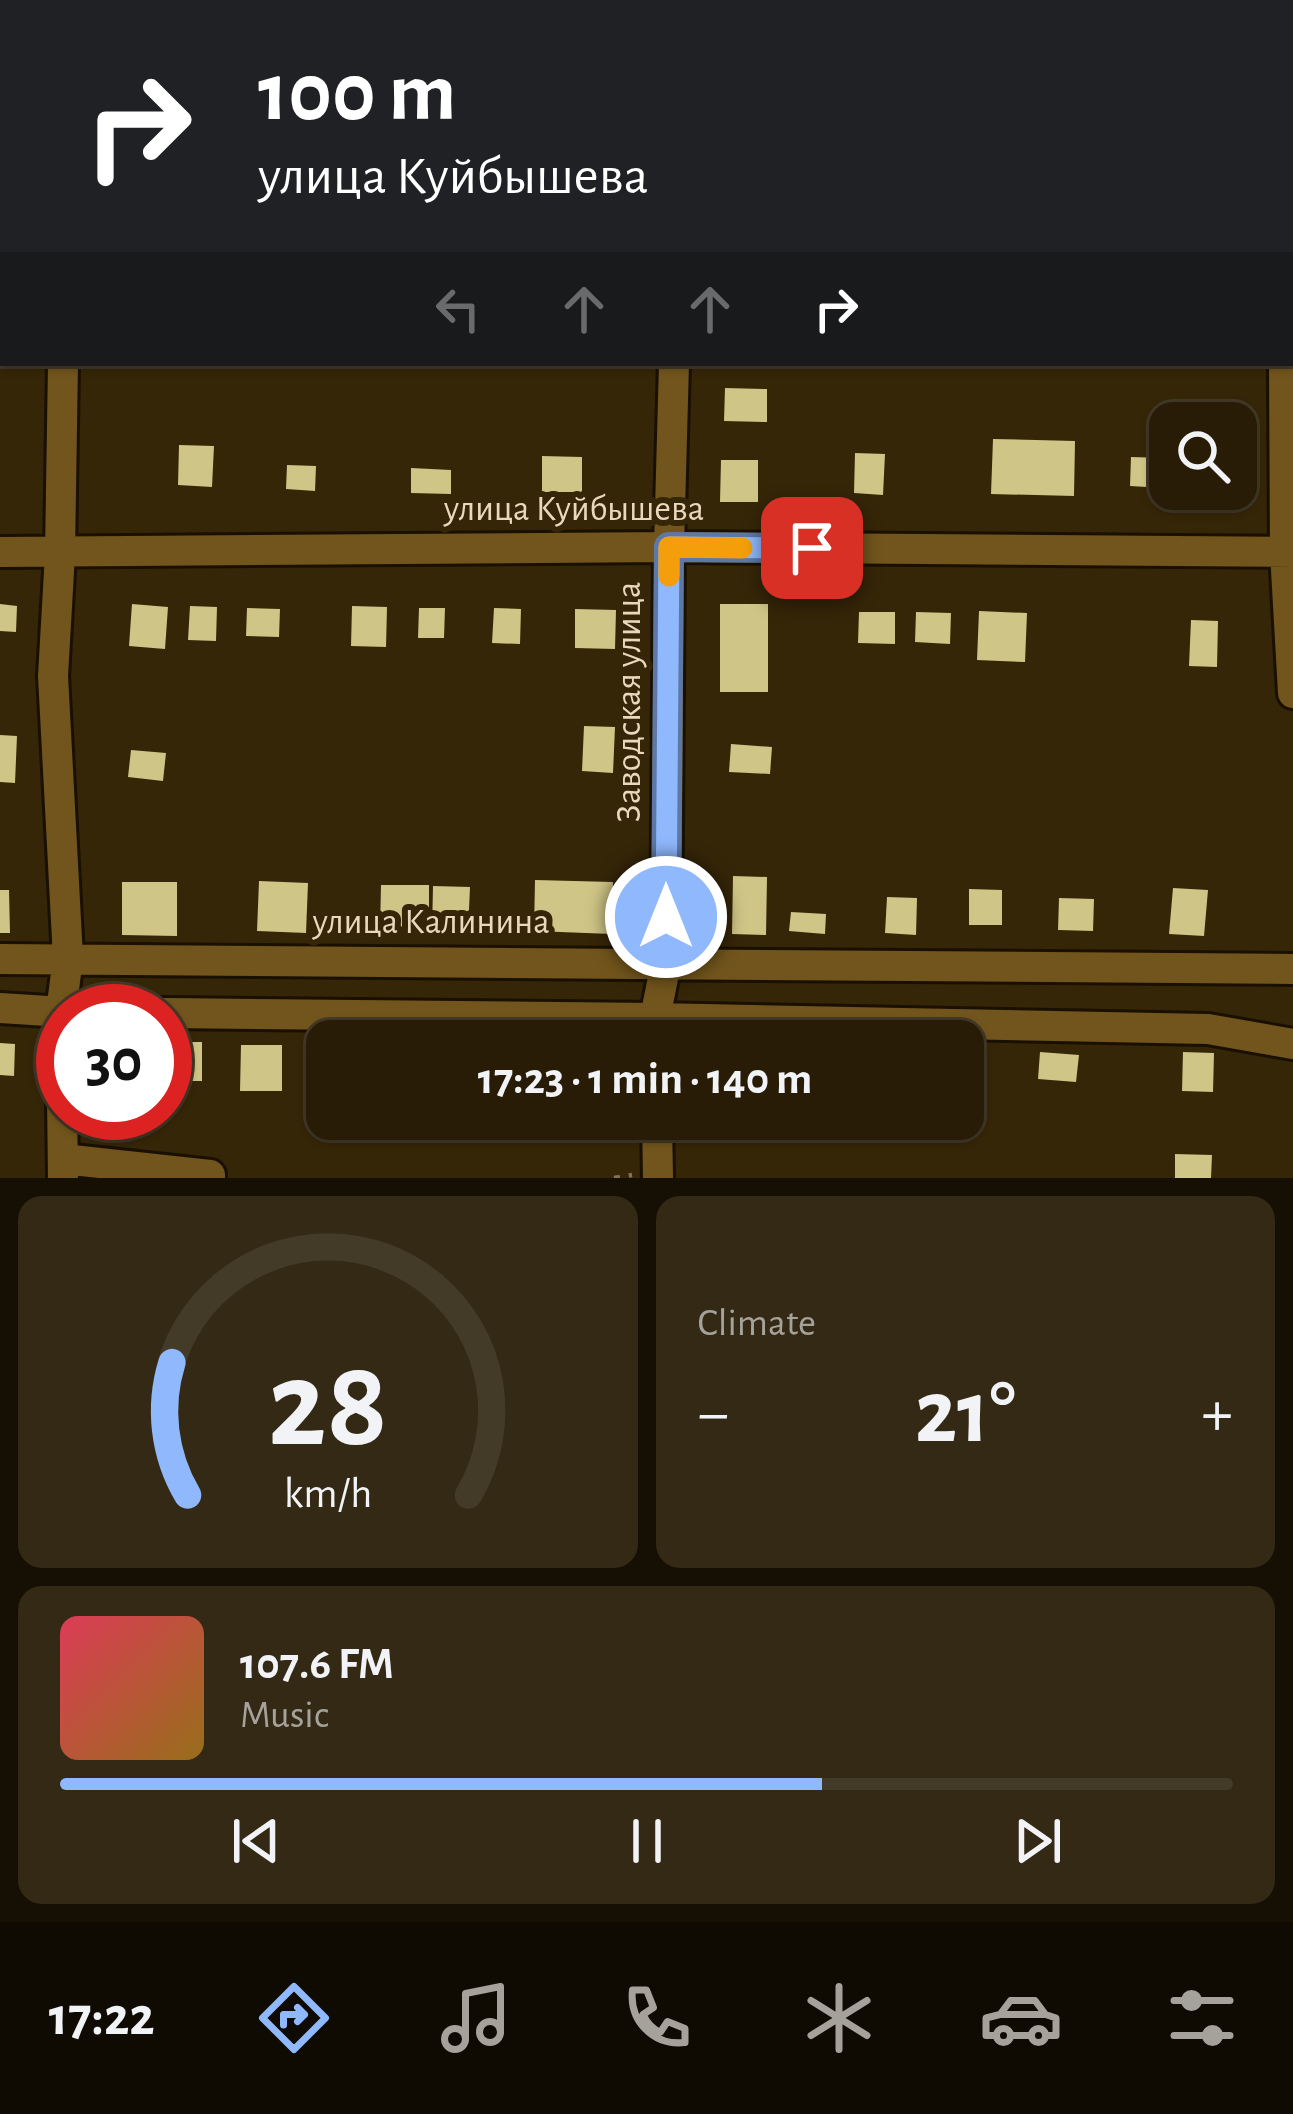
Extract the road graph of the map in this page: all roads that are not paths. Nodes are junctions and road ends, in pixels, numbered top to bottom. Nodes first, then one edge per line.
1 (63, 366) edge
2 (674, 366) edge
3 (1284, 366) edge
4 (669, 547) junction
5 (1289, 552) edge
6 (0, 553) edge
7 (60, 554) junction
8 (1293, 693) edge
9 (68, 958) junction
10 (0, 959) edge
11 (666, 963) junction
12 (1293, 969) edge
13 (65, 984) edge
14 (0, 1008) edge
15 (36, 1010) edge
16 (192, 1014) edge
17 (379, 1020) edge
18 (656, 1020) edge
19 (984, 1029) edge
20 (1293, 1044) edge
21 (657, 1140) edge
22 (63, 1169) edge
23 (210, 1178) edge
24 (658, 1178) edge

1 - 7 street
2 - 4 street, Заводская улица
3 - 5 street
4 - 5 street, улица Куйбышева
4 - 7 street, улица Куйбышева
4 - 11 street, Заводская улица
5 - 8 street
6 - 7 street, улица Куйбышева
7 - 9 street
9 - 10 street, улица Калинина
9 - 11 street, улица Калинина
9 - 13 street
11 - 12 street, улица Калинина
11 - 18 street, Заводская улица
14 - 15 street
16 - 17 street
19 - 20 street
21 - 24 street
22 - 23 street

